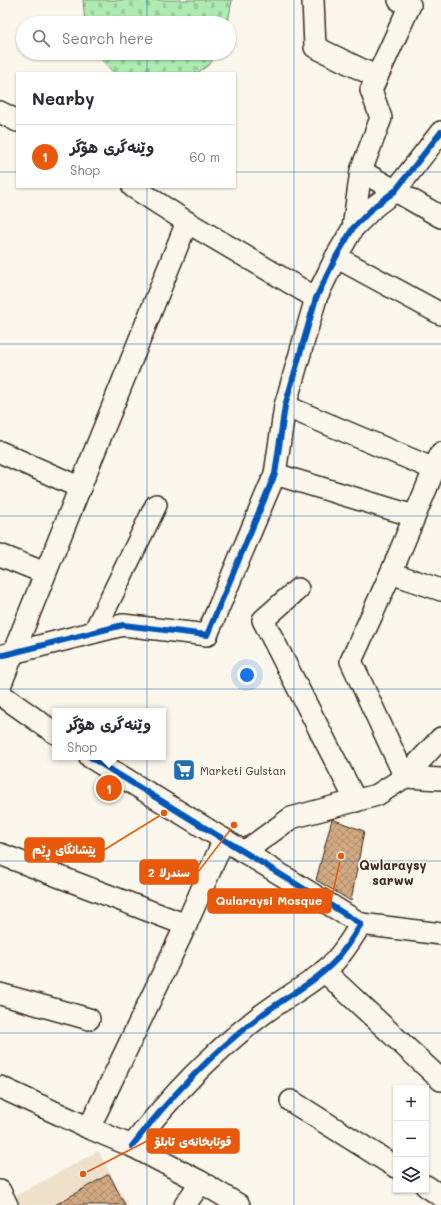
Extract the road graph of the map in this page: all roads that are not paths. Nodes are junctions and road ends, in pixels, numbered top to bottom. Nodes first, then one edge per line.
1 (313, 0) edge
2 (399, 0) edge
3 (377, 77) junction
4 (0, 112) edge
5 (16, 120) edge
6 (441, 132) edge
7 (361, 171) junction
8 (135, 188) edge
9 (395, 191) junction
10 (441, 217) edge
11 (187, 222) junction
12 (353, 228) junction
13 (336, 257) junction
14 (316, 298) junction
15 (441, 314) edge
16 (285, 406) junction
17 (0, 452) edge
18 (437, 461) edge
19 (275, 474) junction
20 (81, 488) junction
21 (433, 491) edge
22 (156, 505) dead end
23 (414, 516) junction
24 (0, 555) edge
25 (45, 573) junction
26 (391, 573) junction
27 (298, 589) dead end
28 (441, 590) edge
29 (94, 632) junction
30 (7, 654) edge
31 (0, 686) edge
32 (0, 694) edge
33 (52, 732) edge
34 (441, 738) edge
35 (95, 760) edge
36 (405, 776) junction
37 (441, 779) edge
38 (356, 801) junction
39 (224, 839) junction
40 (244, 852) junction
41 (0, 854) edge
42 (361, 924) junction
43 (186, 925) junction
44 (441, 934) edge
45 (324, 971) junction
46 (0, 994) edge
47 (89, 1019) dead end
48 (441, 1080) edge
49 (0, 1087) edge
50 (291, 1101) dead end
51 (88, 1128) junction
52 (132, 1146) junction
53 (393, 1166) edge
54 (201, 1182) junction
55 (429, 1188) edge
56 (0, 1192) edge
57 (441, 1196) edge
58 (7, 1205) edge
59 (185, 1205) edge
60 (239, 1205) edge

1 - 3 street
2 - 3 street
3 - 7 street
4 - 5 street
6 - 9 street
7 - 9 street
7 - 12 street
8 - 11 street
9 - 10 street
9 - 12 street
11 - 14 street
11 - 20 street
12 - 13 street
13 - 14 street
13 - 15 street
14 - 16 street
16 - 18 street
16 - 19 street
17 - 20 street
18 - 21 street
19 - 23 street
19 - 29 street
20 - 25 street
21 - 23 street
22 - 29 street
23 - 26 street
24 - 25 street
25 - 30 street
26 - 28 street
26 - 36 street
27 - 38 street
29 - 30 street
30 - 31 street
32 - 33 street
34 - 36 street
35 - 39 street
36 - 37 street
36 - 38 street
38 - 40 street
39 - 40 street
39 - 43 street
40 - 42 street
41 - 43 street
42 - 44 street
42 - 45 street
43 - 51 street
45 - 48 street
45 - 52 street
46 - 47 street
49 - 51 street
50 - 53 street
51 - 52 street
52 - 54 street
54 - 59 street
54 - 60 street
55 - 57 street
56 - 58 street

